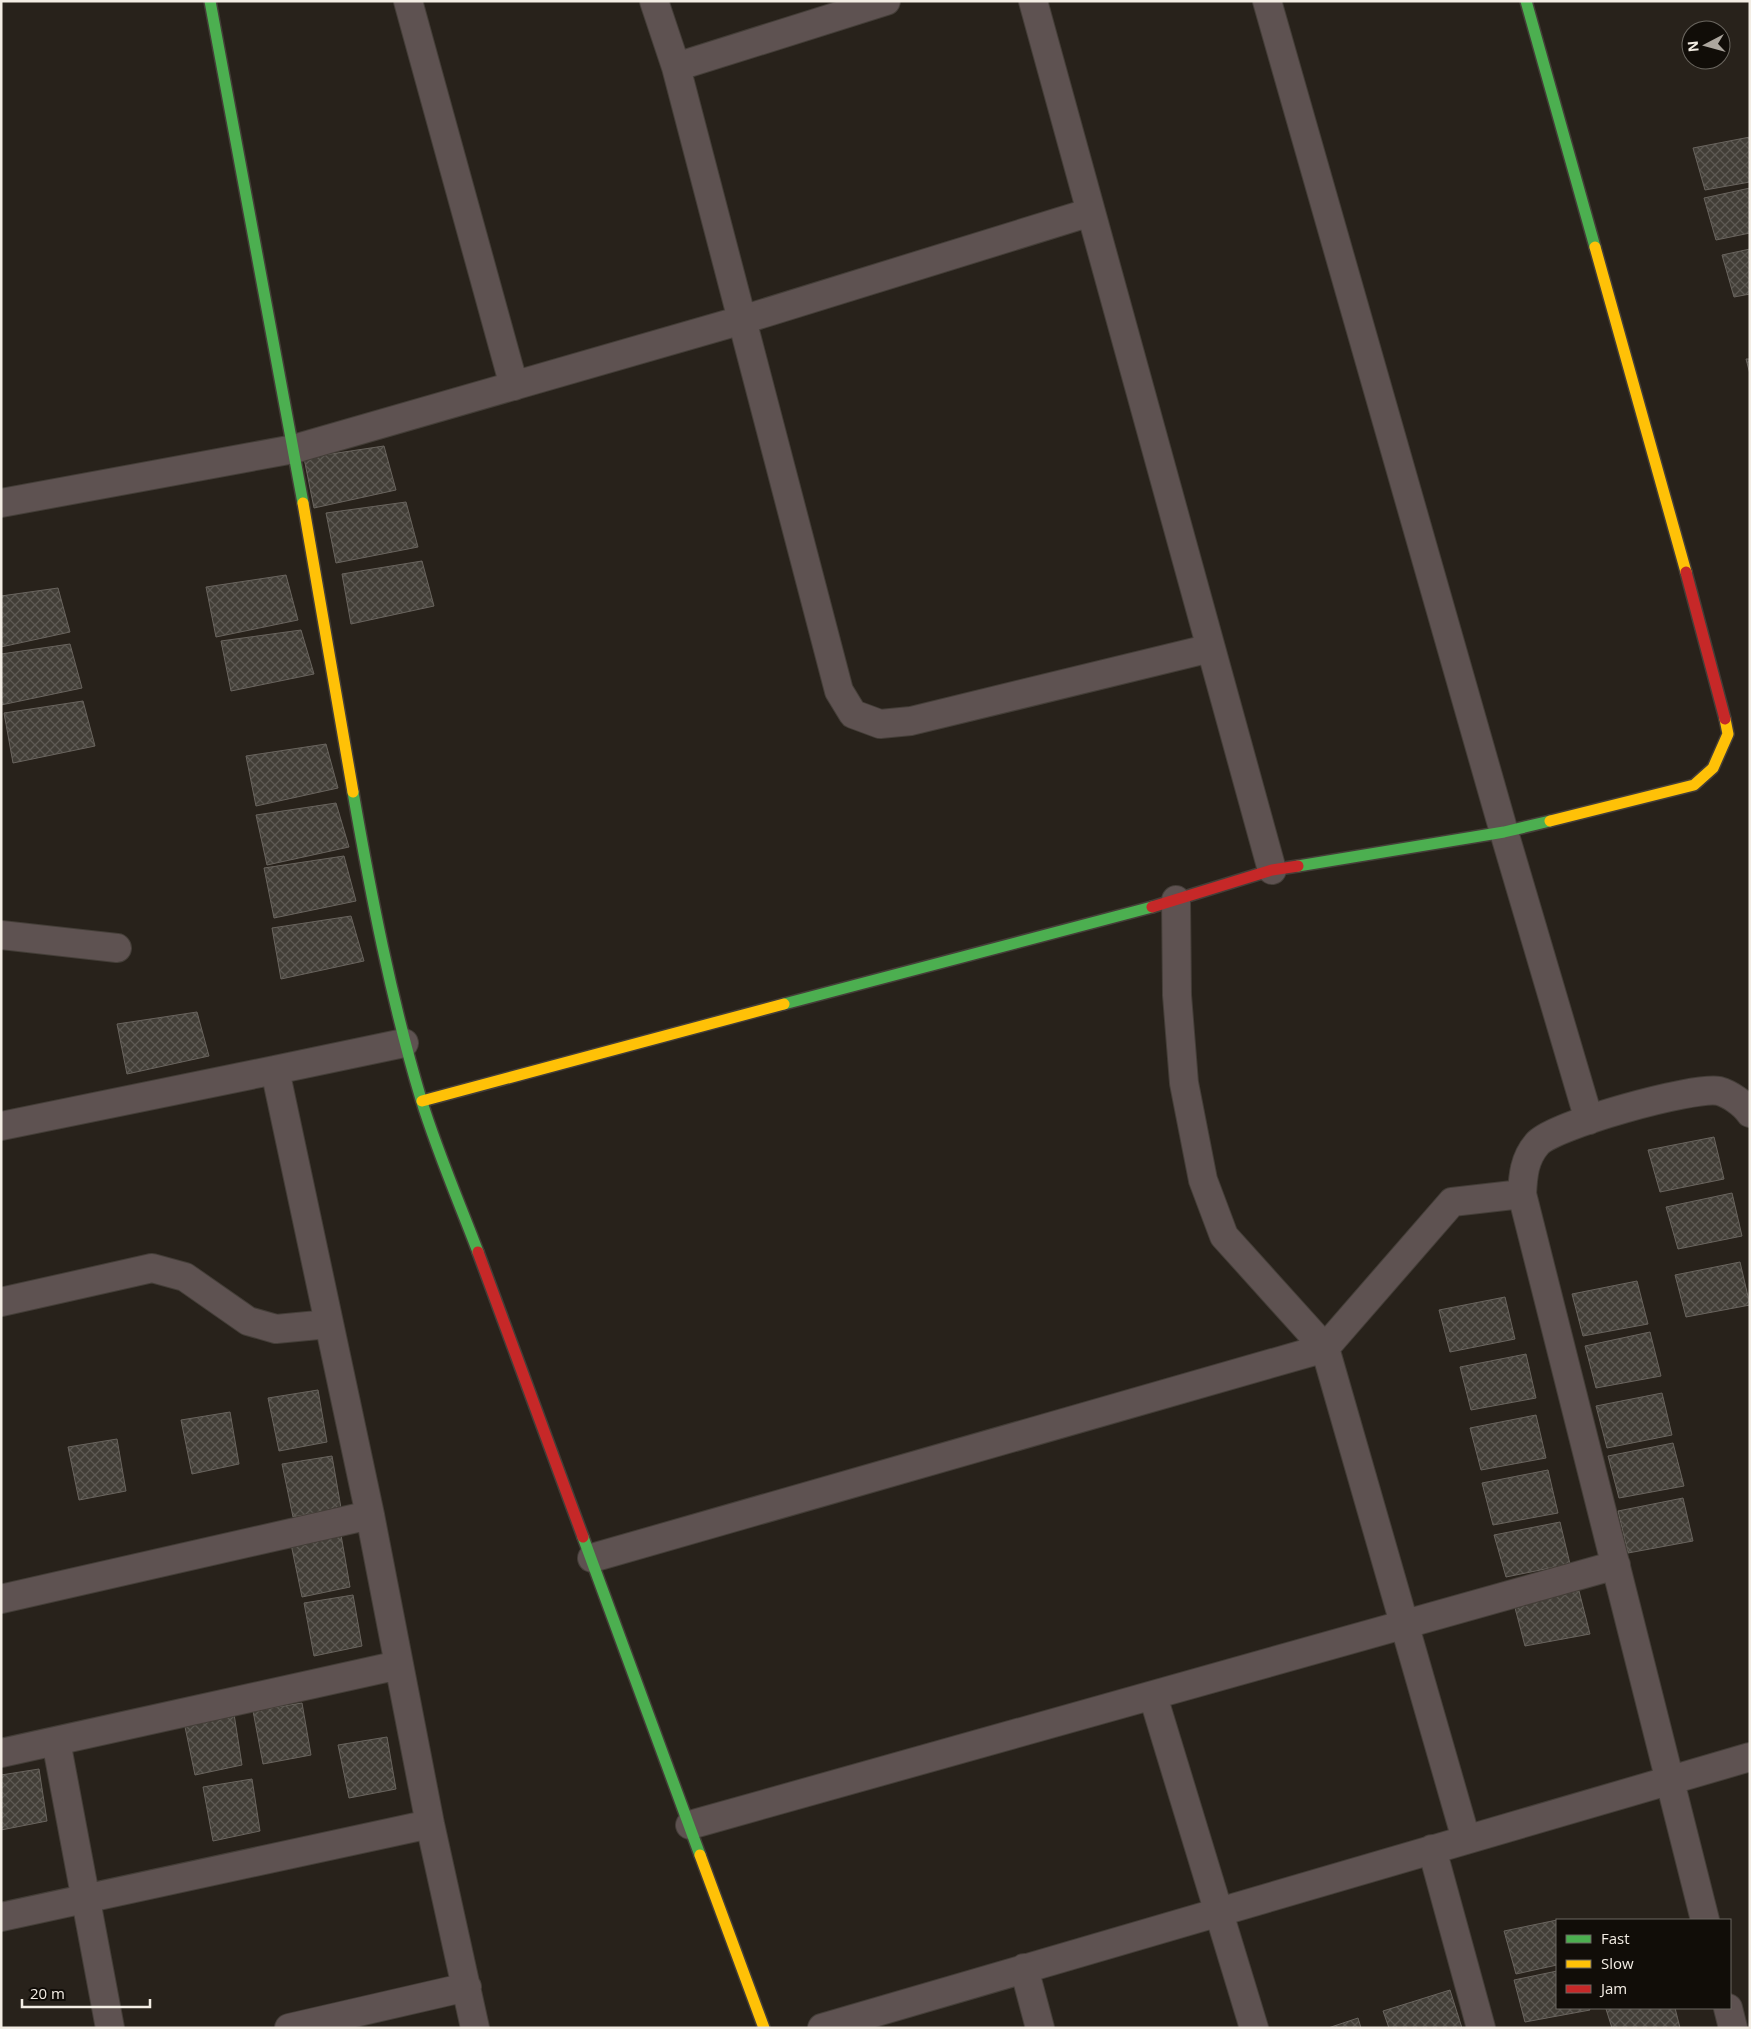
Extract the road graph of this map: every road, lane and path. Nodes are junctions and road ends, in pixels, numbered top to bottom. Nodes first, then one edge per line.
1 (210, 1) edge
2 (408, 1) edge
3 (654, 1) edge
4 (886, 1) edge
5 (1033, 1) edge
6 (1267, 1) edge
7 (1526, 1) edge
8 (676, 67) junction
9 (1091, 212) junction
10 (742, 320) junction
11 (514, 386) junction
12 (294, 450) junction
13 (1, 503) edge
14 (1211, 648) junction
15 (1504, 832) junction
16 (1272, 870) junction
17 (1176, 900) junction
18 (1, 935) edge
19 (117, 948) dead end
20 (404, 1042) junction
21 (276, 1070) junction
22 (422, 1101) junction
23 (1750, 1113) edge
24 (1589, 1120) junction
25 (1, 1126) edge
26 (1522, 1194) junction
27 (1, 1302) edge
28 (329, 1324) junction
29 (1325, 1348) junction
30 (370, 1515) junction
31 (592, 1558) junction
32 (1616, 1565) junction
33 (1, 1599) edge
34 (1404, 1625) junction
35 (399, 1665) junction
36 (1153, 1696) junction
37 (56, 1741) junction
38 (1, 1753) edge
39 (1750, 1757) edge
40 (1670, 1780) junction
41 (430, 1824) junction
42 (690, 1825) junction
43 (1466, 1839) junction
44 (1432, 1849) junction
45 (86, 1898) junction
46 (1218, 1912) junction
47 (1, 1917) edge
48 (1706, 1919) edge
49 (1024, 1968) junction
50 (467, 1987) junction
51 (1728, 2009) edge
52 (110, 2028) edge
53 (289, 2028) edge
54 (476, 2028) edge
55 (764, 2028) edge
56 (823, 2028) edge
57 (1040, 2028) edge
58 (1254, 2028) edge
59 (1480, 2028) edge
60 (1733, 2028) edge

1 - 12 street
2 - 11 street
3 - 8 street
4 - 8 street
5 - 9 street
6 - 15 street
7 - 15 street
8 - 10 street
9 - 10 street
9 - 14 street
10 - 11 street
10 - 14 street
11 - 12 street
12 - 13 street
12 - 20 street
14 - 16 street
15 - 16 street
15 - 24 street
16 - 17 street
17 - 22 street
17 - 29 street
18 - 19 street
20 - 21 street
20 - 22 street
21 - 25 street
21 - 28 street
22 - 31 street
23 - 24 street
24 - 26 street
26 - 29 street
26 - 32 street
27 - 28 street
28 - 30 street
29 - 31 street
29 - 34 street
30 - 33 street
30 - 35 street
31 - 42 street
32 - 34 street
32 - 40 street
34 - 36 street
34 - 43 street
35 - 37 street
35 - 41 street
36 - 42 street
36 - 46 street
37 - 38 street
37 - 45 street
39 - 40 street
40 - 43 street
40 - 48 street
41 - 45 street
41 - 50 street
42 - 55 street
43 - 44 street
44 - 46 street
44 - 59 street
45 - 47 street
45 - 52 street
46 - 49 street
46 - 58 street
49 - 56 street
49 - 57 street
50 - 53 street
50 - 54 street
51 - 60 street

